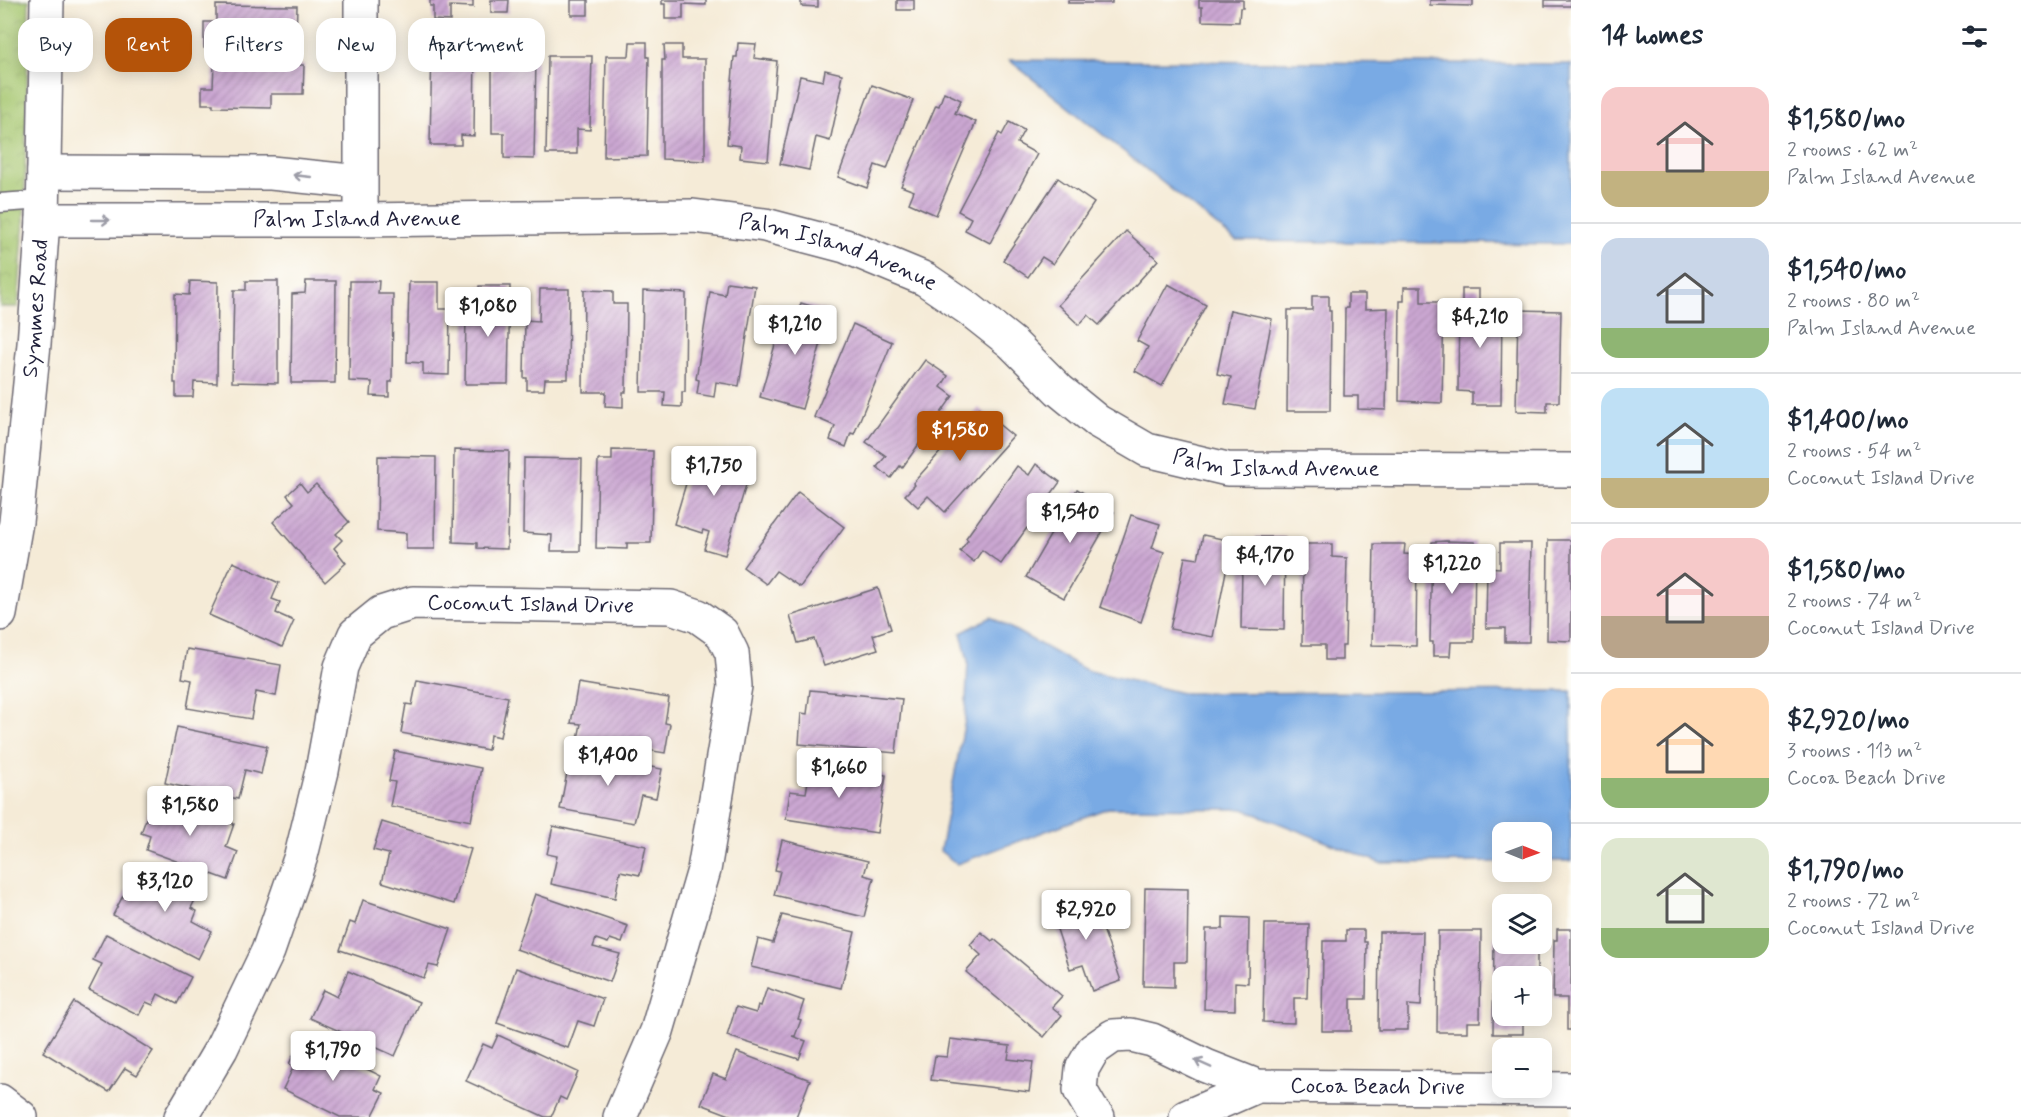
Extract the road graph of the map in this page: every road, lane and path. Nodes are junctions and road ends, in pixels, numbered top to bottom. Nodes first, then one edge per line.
1 (47, 0) edge
2 (361, 0) edge
3 (240, 172) junction
4 (360, 182) junction
5 (43, 197) junction
6 (0, 203) edge
7 (241, 219) junction
8 (361, 220) junction
9 (1571, 470) edge
10 (0, 614) edge
11 (1257, 1086) junction
12 (1571, 1089) edge
13 (0, 1101) edge
14 (21, 1117) edge
15 (181, 1117) edge
16 (620, 1117) edge
17 (1098, 1117) edge
18 (1186, 1117) edge

1 - 5 street, Symmes Road
2 - 4 street
4 -> 3 street, Palm Island Avenue
3 - 5 street, Palm Island Avenue
3 - 7 street
4 - 8 street
5 - 6 lane
5 -> 7 street, Palm Island Avenue
5 - 10 street, Symmes Road
7 - 8 street, Palm Island Avenue
8 - 9 street, Palm Island Avenue
11 - 12 street, Cocoa Beach Drive
11 -> 17 street, Cocoa Beach Drive
11 - 18 street, Cocoa Beach Drive
13 - 14 street
15 - 16 street, Coconut Island Drive

